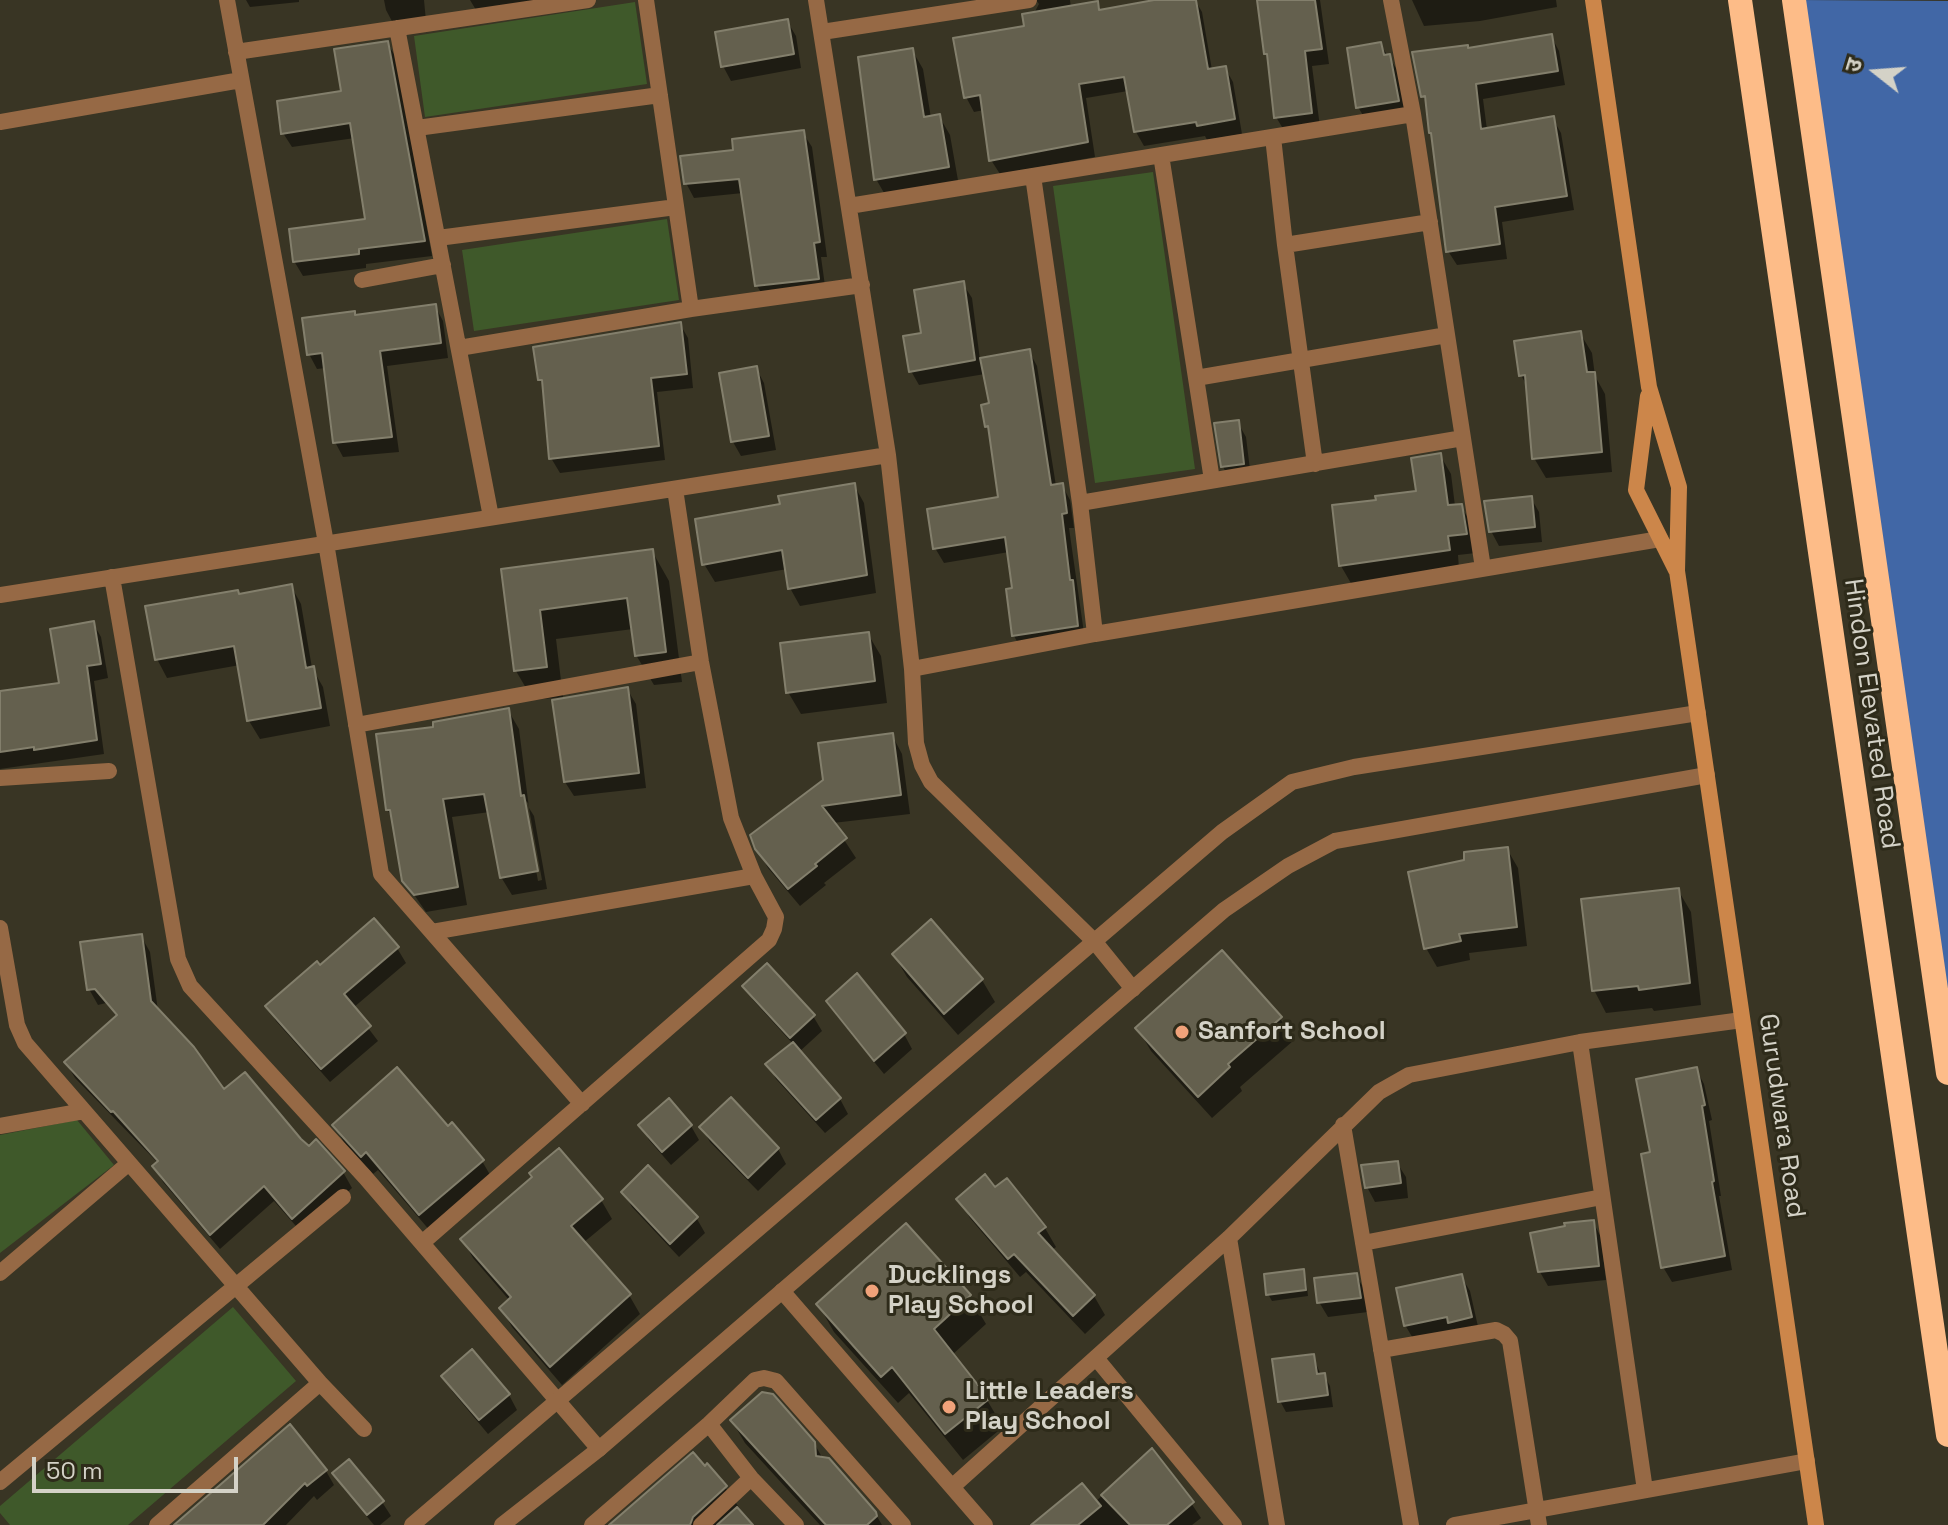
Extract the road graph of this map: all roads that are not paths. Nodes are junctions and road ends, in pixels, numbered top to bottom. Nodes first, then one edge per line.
1 (227, 0) edge
2 (588, 0) edge
3 (646, 0) edge
4 (816, 0) edge
5 (1029, 0) edge
6 (1391, 0) edge
7 (1593, 0) edge
8 (1740, 0) edge
9 (1794, 0) edge
10 (975, 4) edge
11 (397, 28) junction
12 (822, 32) junction
13 (236, 52) junction
14 (241, 80) junction
15 (660, 95) junction
16 (1413, 114) junction
17 (0, 122) edge
18 (417, 128) junction
19 (1273, 137) junction
20 (1161, 155) junction
21 (1033, 176) junction
22 (849, 206) junction
23 (676, 207) junction
24 (1430, 222) junction
25 (438, 238) junction
26 (1285, 245) junction
27 (443, 265) junction
28 (362, 280) dead end
29 (862, 285) junction
30 (691, 309) junction
31 (1447, 335) junction
32 (459, 348) junction
33 (1301, 362) junction
34 (1196, 378) junction
35 (1649, 387) junction
36 (1463, 438) junction
37 (888, 455) junction
38 (1315, 464) junction
39 (1212, 480) junction
40 (675, 489) junction
41 (1080, 503) junction
42 (491, 517) junction
43 (1660, 539) junction
44 (326, 543) junction
45 (1483, 568) junction
46 (1677, 571) junction
47 (112, 577) junction
48 (0, 595) edge
49 (1095, 634) junction
50 (701, 662) junction
51 (912, 669) junction
52 (1698, 713) junction
53 (356, 725) junction
54 (109, 771) dead end
55 (1707, 775) junction
56 (0, 778) edge
57 (754, 876) junction
58 (0, 928) edge
59 (432, 932) junction
60 (1094, 941) junction
61 (2, 955) edge
62 (1133, 989) junction
63 (1742, 1020) junction
64 (1580, 1042) junction
65 (1948, 1073) edge
66 (582, 1104) junction
67 (84, 1111) junction
68 (1343, 1125) junction
69 (0, 1126) edge
70 (129, 1163) junction
71 (343, 1197) dead end
72 (1602, 1197) junction
73 (1229, 1238) junction
74 (422, 1243) junction
75 (1363, 1243) junction
76 (0, 1273) edge
77 (237, 1288) junction
78 (782, 1291) junction
79 (1381, 1350) junction
80 (1096, 1358) junction
81 (320, 1383) junction
82 (557, 1401) junction
83 (709, 1424) junction
84 (364, 1429) dead end
85 (1948, 1435) edge
86 (599, 1449) junction
87 (1807, 1461) junction
88 (751, 1478) junction
89 (0, 1482) edge
90 (952, 1487) junction
91 (1645, 1490) junction
92 (1538, 1518) edge
93 (1232, 1524) edge
94 (157, 1525) edge
95 (412, 1525) edge
96 (502, 1525) edge
97 (592, 1525) edge
98 (701, 1525) edge
99 (796, 1525) edge
100 (903, 1525) edge
101 (985, 1525) edge
102 (1277, 1525) edge
103 (1411, 1525) edge
104 (1454, 1525) edge
105 (1816, 1525) edge

1 - 13 street
2 - 11 street
3 - 15 street
4 - 12 street
5 - 10 street
6 - 16 street
7 - 35 main road
8 - 85 highway, Hindon Elevated Road
9 - 65 highway, Hindon Elevated Road
10 - 12 street
11 - 13 street
11 - 18 street
12 - 22 street
13 - 14 street
14 - 17 street
14 - 44 street
15 - 18 street
15 - 23 street
16 - 19 street
16 - 24 street
18 - 25 street
19 - 20 street
19 - 26 street
20 - 21 street
20 - 34 street
21 - 22 street
21 - 41 street
22 - 29 street
23 - 25 street
23 - 30 street
24 - 26 street
24 - 31 street
25 - 27 street
26 - 33 street
27 - 28 street
27 - 32 street
29 - 30 street
29 - 37 street
30 - 32 street
31 - 33 street
31 - 36 street
32 - 42 street
33 - 34 street
33 - 38 street
34 - 39 street
35 - 43 main road
35 - 46 main road
36 - 38 street
36 - 45 street
37 - 40 street
37 - 51 street
38 - 39 street
39 - 41 street
40 - 42 street
40 - 50 street
41 - 49 street
42 - 44 street
43 - 45 street
43 - 46 main road
44 - 47 street
44 - 53 street
45 - 49 street
46 - 52 main road, Gurudwara Road
47 - 48 street
47 - 74 street
49 - 51 street
50 - 53 street
50 - 57 street
51 - 60 street
52 - 55 main road, Gurudwara Road
52 - 60 street
53 - 59 street
54 - 56 street
55 - 62 street
55 - 63 main road, Gurudwara Road
57 - 59 street
57 - 66 street
58 - 61 street
59 - 66 street
60 - 62 street
60 - 82 street
61 - 67 street
62 - 78 street
63 - 64 street
63 - 87 main road, Gurudwara Road
64 - 68 street
64 - 72 street
66 - 74 street
67 - 69 street
67 - 70 street
68 - 73 street
68 - 75 street
70 - 76 street
70 - 77 street
71 - 77 street
72 - 75 street
72 - 91 street
73 - 80 street
73 - 102 street
74 - 82 street
75 - 79 street
77 - 81 street
77 - 89 street
78 - 86 street
78 - 90 street
79 - 92 street
79 - 103 street
80 - 90 street
80 - 93 street
81 - 84 street
81 - 94 street
82 - 86 street
82 - 95 street
83 - 88 street
83 - 97 street
83 - 100 street
86 - 96 street
87 - 91 street
87 - 105 main road, Gurudwara Road
88 - 98 street
88 - 99 street
90 - 101 street
91 - 92 street
92 - 104 street

